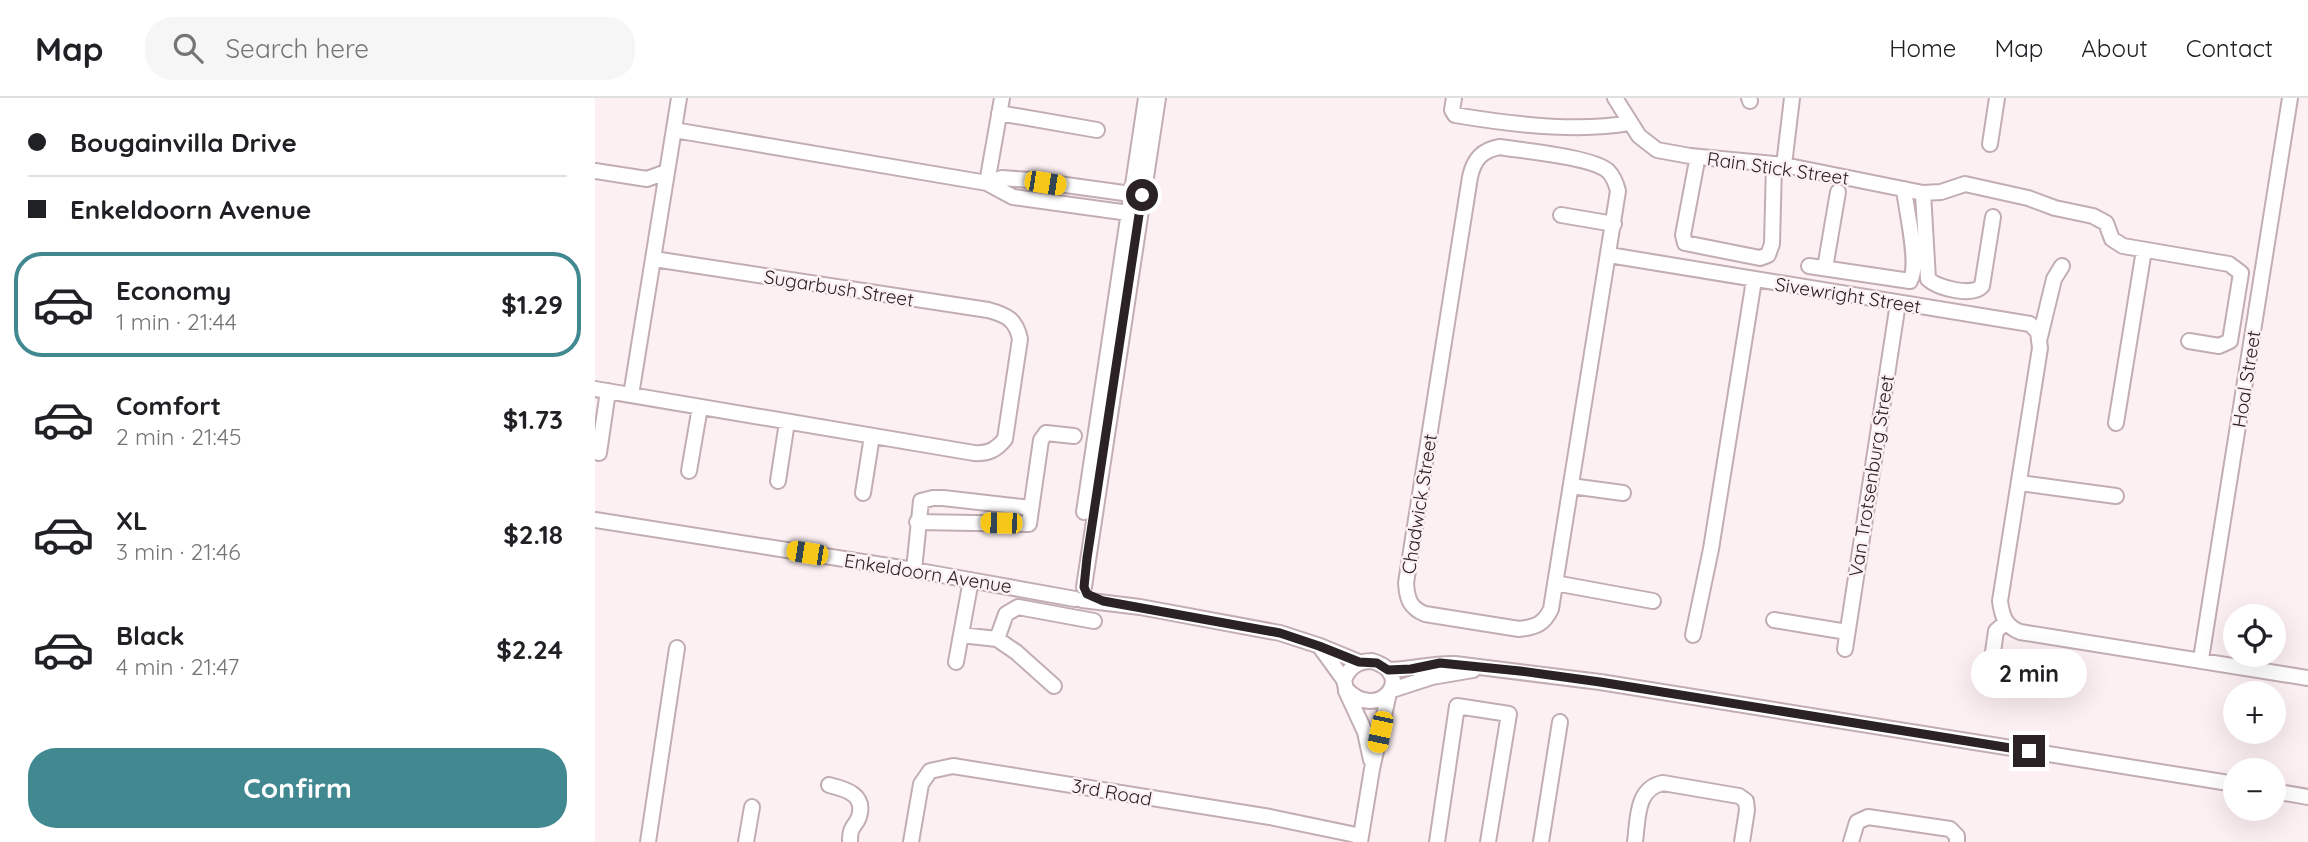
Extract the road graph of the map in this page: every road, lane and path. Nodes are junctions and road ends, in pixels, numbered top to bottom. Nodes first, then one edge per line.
1 (672, 98) edge
2 (1002, 98) edge
3 (1146, 98) edge
4 (1158, 98) edge
5 (1454, 98) edge
6 (1615, 98) edge
7 (1792, 98) edge
8 (1997, 98) edge
9 (2290, 98) edge
10 (678, 105) edge
11 (999, 113) junction
12 (1629, 123) junction
13 (674, 130) junction
14 (1097, 130) dead end
15 (1990, 145) dead end
16 (1779, 165) junction
17 (1696, 166) dead end
18 (596, 172) edge
19 (666, 172) junction
20 (639, 178) junction
21 (987, 183) junction
22 (1903, 189) junction
23 (1838, 192) dead end
24 (1923, 193) junction
25 (662, 195) junction
26 (1136, 195) junction
27 (1133, 214) junction
28 (1561, 215) dead end
29 (1993, 217) dead end
30 (1614, 224) junction
31 (2144, 250) junction
32 (1609, 255) junction
33 (653, 260) junction
34 (1809, 265) dead end
35 (2062, 266) dead end
36 (1825, 268) junction
37 (1754, 280) junction
38 (1898, 303) junction
39 (2040, 337) junction
40 (2189, 341) dead end
41 (602, 390) edge
42 (631, 395) junction
43 (700, 407) junction
44 (787, 422) junction
45 (2116, 423) dead end
46 (872, 436) junction
47 (1074, 436) dead end
48 (599, 453) dead end
49 (689, 471) dead end
50 (778, 481) dead end
51 (2020, 483) junction
52 (1571, 486) junction
53 (863, 493) dead end
54 (1623, 493) dead end
55 (2116, 496) dead end
56 (1031, 508) junction
57 (595, 520) edge
58 (917, 522) junction
59 (914, 570) junction
60 (971, 580) junction
61 (1555, 583) junction
62 (1080, 593) junction
63 (1653, 601) dead end
64 (1775, 620) dead end
65 (1094, 621) dead end
66 (2008, 625) junction
67 (1847, 632) junction
68 (961, 635) junction
69 (1693, 635) dead end
70 (997, 639) junction
71 (1319, 646) junction
72 (677, 648) dead end
73 (1845, 649) dead end
74 (1992, 659) dead end
75 (2201, 659) junction
76 (956, 662) dead end
77 (1359, 662) junction
78 (1485, 668) junction
79 (1388, 670) junction
80 (2308, 678) edge
81 (1345, 684) junction
82 (1054, 686) dead end
83 (1390, 692) junction
84 (1560, 722) dead end
85 (1372, 769) junction
86 (2223, 782) edge
87 (829, 785) dead end
88 (2286, 793) edge
89 (2308, 797) edge
90 (752, 807) dead end
91 (1361, 839) edge
92 (648, 842) edge
93 (745, 842) edge
94 (850, 842) edge
95 (911, 842) edge
96 (1437, 842) edge
97 (1488, 842) edge
98 (1541, 842) edge
99 (1635, 842) edge
100 (1742, 842) edge
101 (1851, 842) edge
102 (1958, 842) edge

1 - 10 street
2 - 11 street
3 - 26 street
4 - 26 street
5 - 12 street
6 - 12 street, Rain Stick Street
7 - 16 street
8 - 15 street
9 - 75 street, Hoal Street
10 - 13 street
11 - 14 street
11 - 21 street
12 - 16 street, Rain Stick Street
13 - 19 street
13 - 21 street
16 - 17 street
16 - 22 street, Rain Stick Street
18 - 20 street
19 - 20 street
19 - 25 street
20 - 25 street
21 - 26 street
21 - 27 street
22 - 24 street, Rain Stick Street
22 - 36 street
23 - 36 street
24 - 29 street
24 - 31 street, Rain Stick Street
25 - 33 street
26 - 27 street
27 - 62 street
28 - 30 street
30 - 32 street, Chadwick Street
30 - 61 street, Chadwick Street
31 - 40 street
31 - 45 street
32 - 37 street, Sivewright Street
32 - 52 street, Chadwick Street
33 - 42 street
33 - 46 street, Sugarbush Street
34 - 36 street
35 - 39 street
37 - 38 street, Sivewright Street
37 - 69 street
38 - 39 street, Sivewright Street
38 - 67 street, Van Trotsenburg Street
39 - 51 street
41 - 42 street
41 - 48 street
42 - 43 street
43 - 44 street
43 - 49 street
44 - 46 street
44 - 50 street
46 - 53 street
47 - 56 street
51 - 55 street
51 - 66 street
52 - 54 street
52 - 61 street, Chadwick Street
56 - 58 street
56 - 58 street
57 - 59 street, Enkeldoorn Avenue
58 - 59 street
59 - 60 street, Enkeldoorn Avenue
60 - 62 street, Enkeldoorn Avenue
60 - 68 street
61 - 63 street
62 - 71 street
64 - 67 street
65 - 70 street
66 - 74 street
66 - 75 street
67 - 73 street, Van Trotsenburg Street
68 - 70 street
68 - 76 street
70 - 82 street
71 - 77 street
71 - 81 street
72 - 92 street
75 - 80 street
77 - 79 street
77 - 81 street
78 - 79 street
78 - 83 street
78 - 86 street
79 - 83 street
81 - 83 street
81 - 85 street
83 - 85 street
84 - 98 street
85 - 91 street
87 - 94 street
88 - 89 street
90 - 93 street
91 - 95 street, 3rd Road
96 - 97 street
99 - 100 street
101 - 102 street

